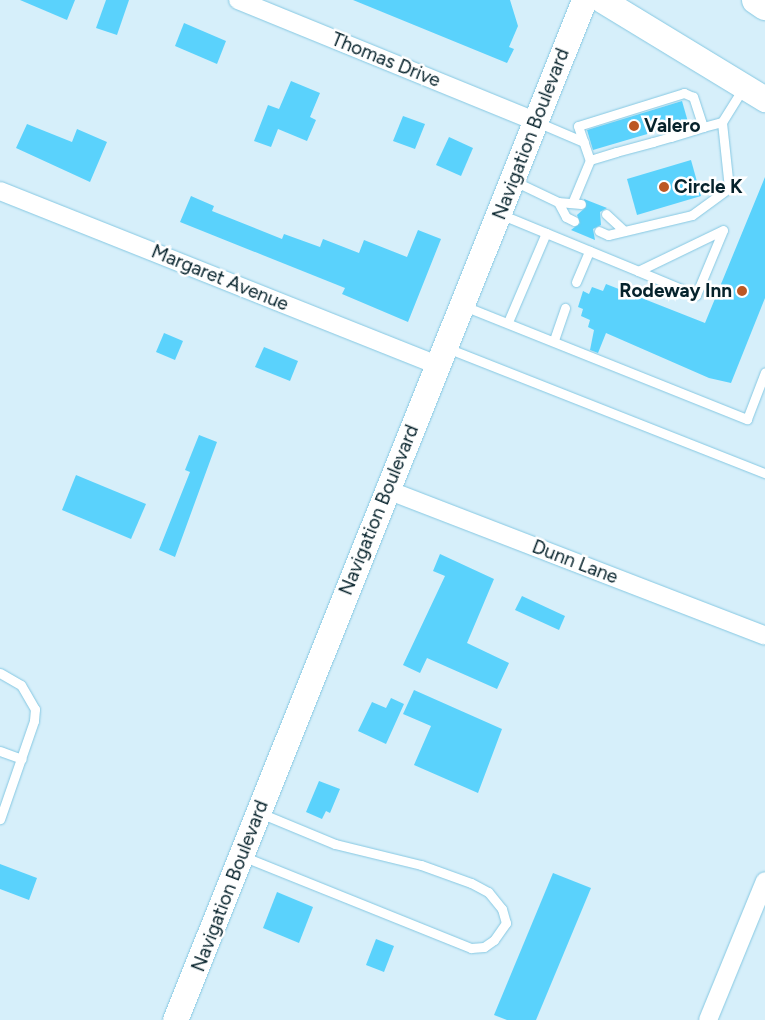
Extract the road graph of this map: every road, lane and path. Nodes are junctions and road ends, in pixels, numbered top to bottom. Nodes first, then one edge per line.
1 (238, 0) edge
2 (584, 0) edge
3 (602, 0) edge
4 (756, 0) edge
5 (765, 6) edge
6 (755, 93) edge
7 (535, 121) junction
8 (722, 122) junction
9 (704, 127) junction
10 (584, 142) junction
11 (590, 160) junction
12 (514, 181) junction
13 (0, 191) edge
14 (558, 202) junction
15 (499, 214) junction
16 (606, 214) dead end
17 (574, 221) dead end
18 (599, 231) dead end
19 (624, 231) junction
20 (546, 233) junction
21 (589, 251) junction
22 (638, 271) junction
23 (576, 282) dead end
24 (464, 306) junction
25 (565, 308) dead end
26 (508, 322) junction
27 (554, 340) junction
28 (444, 357) junction
29 (765, 372) edge
30 (765, 473) edge
31 (385, 489) junction
32 (765, 636) edge
33 (0, 673) edge
34 (0, 751) edge
35 (22, 759) junction
36 (258, 813) junction
37 (0, 819) edge
38 (242, 856) junction
39 (765, 881) edge
40 (175, 1020) edge
41 (708, 1020) edge

1 - 7 street, Thomas Drive
2 - 7 street, Navigation Boulevard
3 - 6 street
4 - 5 highway
6 - 8 lane
7 - 10 lane
7 - 12 street, Navigation Boulevard
8 - 9 lane
8 - 19 lane
9 - 10 lane
9 - 11 lane
10 - 11 lane
11 - 14 lane
12 - 14 lane
12 - 15 street, Navigation Boulevard
13 - 28 street, Margaret Avenue
14 - 17 lane
15 - 20 lane
15 - 24 street, Navigation Boulevard
16 - 19 lane
18 - 19 lane
20 - 21 lane
20 - 26 lane
21 - 22 lane
21 - 23 lane
22 - 22 lane
24 - 26 lane
24 - 28 street, Navigation Boulevard
25 - 27 lane
26 - 27 lane
27 - 29 lane
28 - 30 lane
28 - 31 street, Navigation Boulevard
31 - 32 street, Dunn Lane
31 - 36 street, Navigation Boulevard
33 - 35 lane
34 - 35 lane
35 - 37 lane
36 - 38 street, Navigation Boulevard
36 - 38 lane
38 - 40 street, Navigation Boulevard
39 - 41 street

